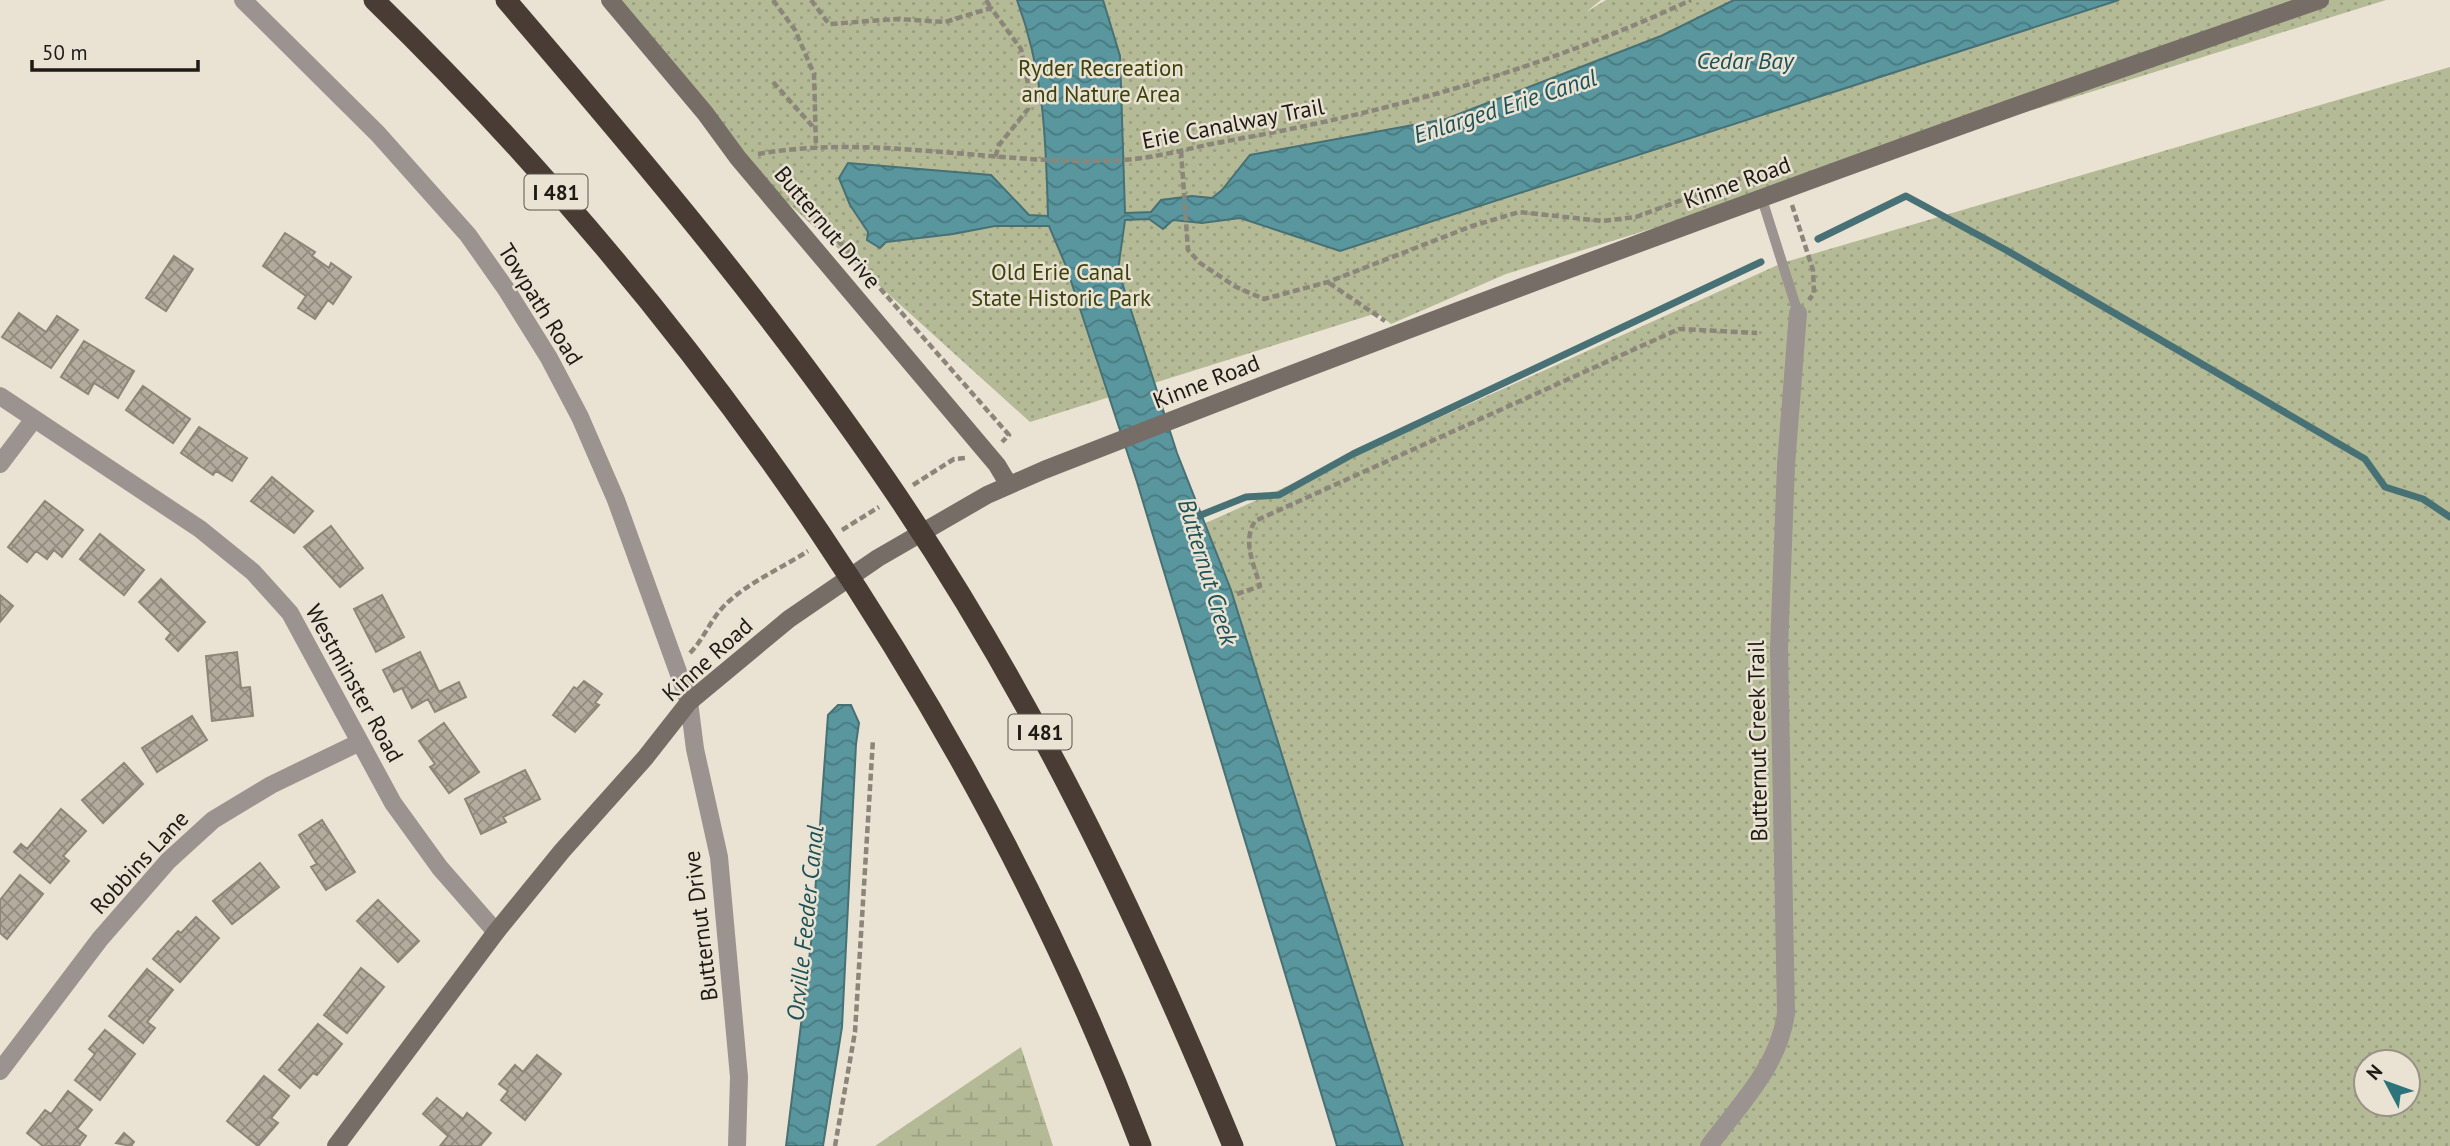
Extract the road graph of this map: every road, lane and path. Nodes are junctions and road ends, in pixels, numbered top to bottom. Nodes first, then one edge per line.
1 (243, 0) edge
2 (374, 0) edge
3 (506, 0) edge
4 (610, 0) edge
5 (773, 0) edge
6 (811, 0) edge
7 (986, 0) edge
8 (1691, 0) edge
9 (2320, 0) edge
10 (991, 8) junction
11 (773, 82) dead end
12 (815, 129) junction
13 (816, 148) junction
14 (1181, 151) junction
15 (995, 158) junction
16 (771, 164) dead end
17 (780, 174) dead end
18 (1787, 190) junction
19 (1762, 199) junction
20 (1328, 282) junction
21 (1798, 313) junction
22 (1757, 333) dead end
23 (1396, 334) junction
24 (0, 396) edge
25 (34, 419) junction
26 (987, 455) junction
27 (0, 464) edge
28 (944, 466) dead end
29 (1009, 485) junction
30 (909, 488) dead end
31 (885, 503) dead end
32 (838, 532) dead end
33 (815, 547) dead end
34 (1237, 594) dead end
35 (676, 668) junction
36 (689, 702) junction
37 (873, 739) dead end
38 (360, 742) junction
39 (496, 932) junction
40 (0, 1071) edge
41 (336, 1146) edge
42 (737, 1146) edge
43 (835, 1146) edge
44 (1141, 1146) edge
45 (1233, 1146) edge
46 (1709, 1146) edge

1 - 35 street, Towpath Road
2 - 44 highway, I 481
3 - 45 highway, I 481
4 - 26 street, Butternut Drive
5 - 12 path
6 - 10 path
7 - 10 path
8 - 14 path, Erie Canalway Trail
9 - 18 street, Kinne Road
10 - 15 path
11 - 12 path
12 - 13 path
13 - 15 path, Erie Canalway Trail
13 - 16 path, Erie Canalway Trail
14 - 15 path, Erie Canalway Trail
14 - 20 path
17 - 26 path
18 - 19 street, Kinne Road
18 - 20 path
18 - 21 path
19 - 21 lane
19 - 23 street, Kinne Road
20 - 23 path
21 - 46 street, Butternut Creek Trail
22 - 34 path
23 - 29 street, Kinne Road
24 - 25 street, Westminster Road
25 - 27 street
25 - 38 street, Westminster Road
26 - 29 street, Butternut Drive
28 - 30 path
29 - 36 street, Kinne Road
31 - 32 path
33 - 35 path
35 - 36 street, Towpath Road
36 - 39 street, Kinne Road
36 - 42 street, Butternut Drive
37 - 43 path
38 - 39 street, Westminster Road
38 - 40 street, Robbins Lane
39 - 41 street, Kinne Road

